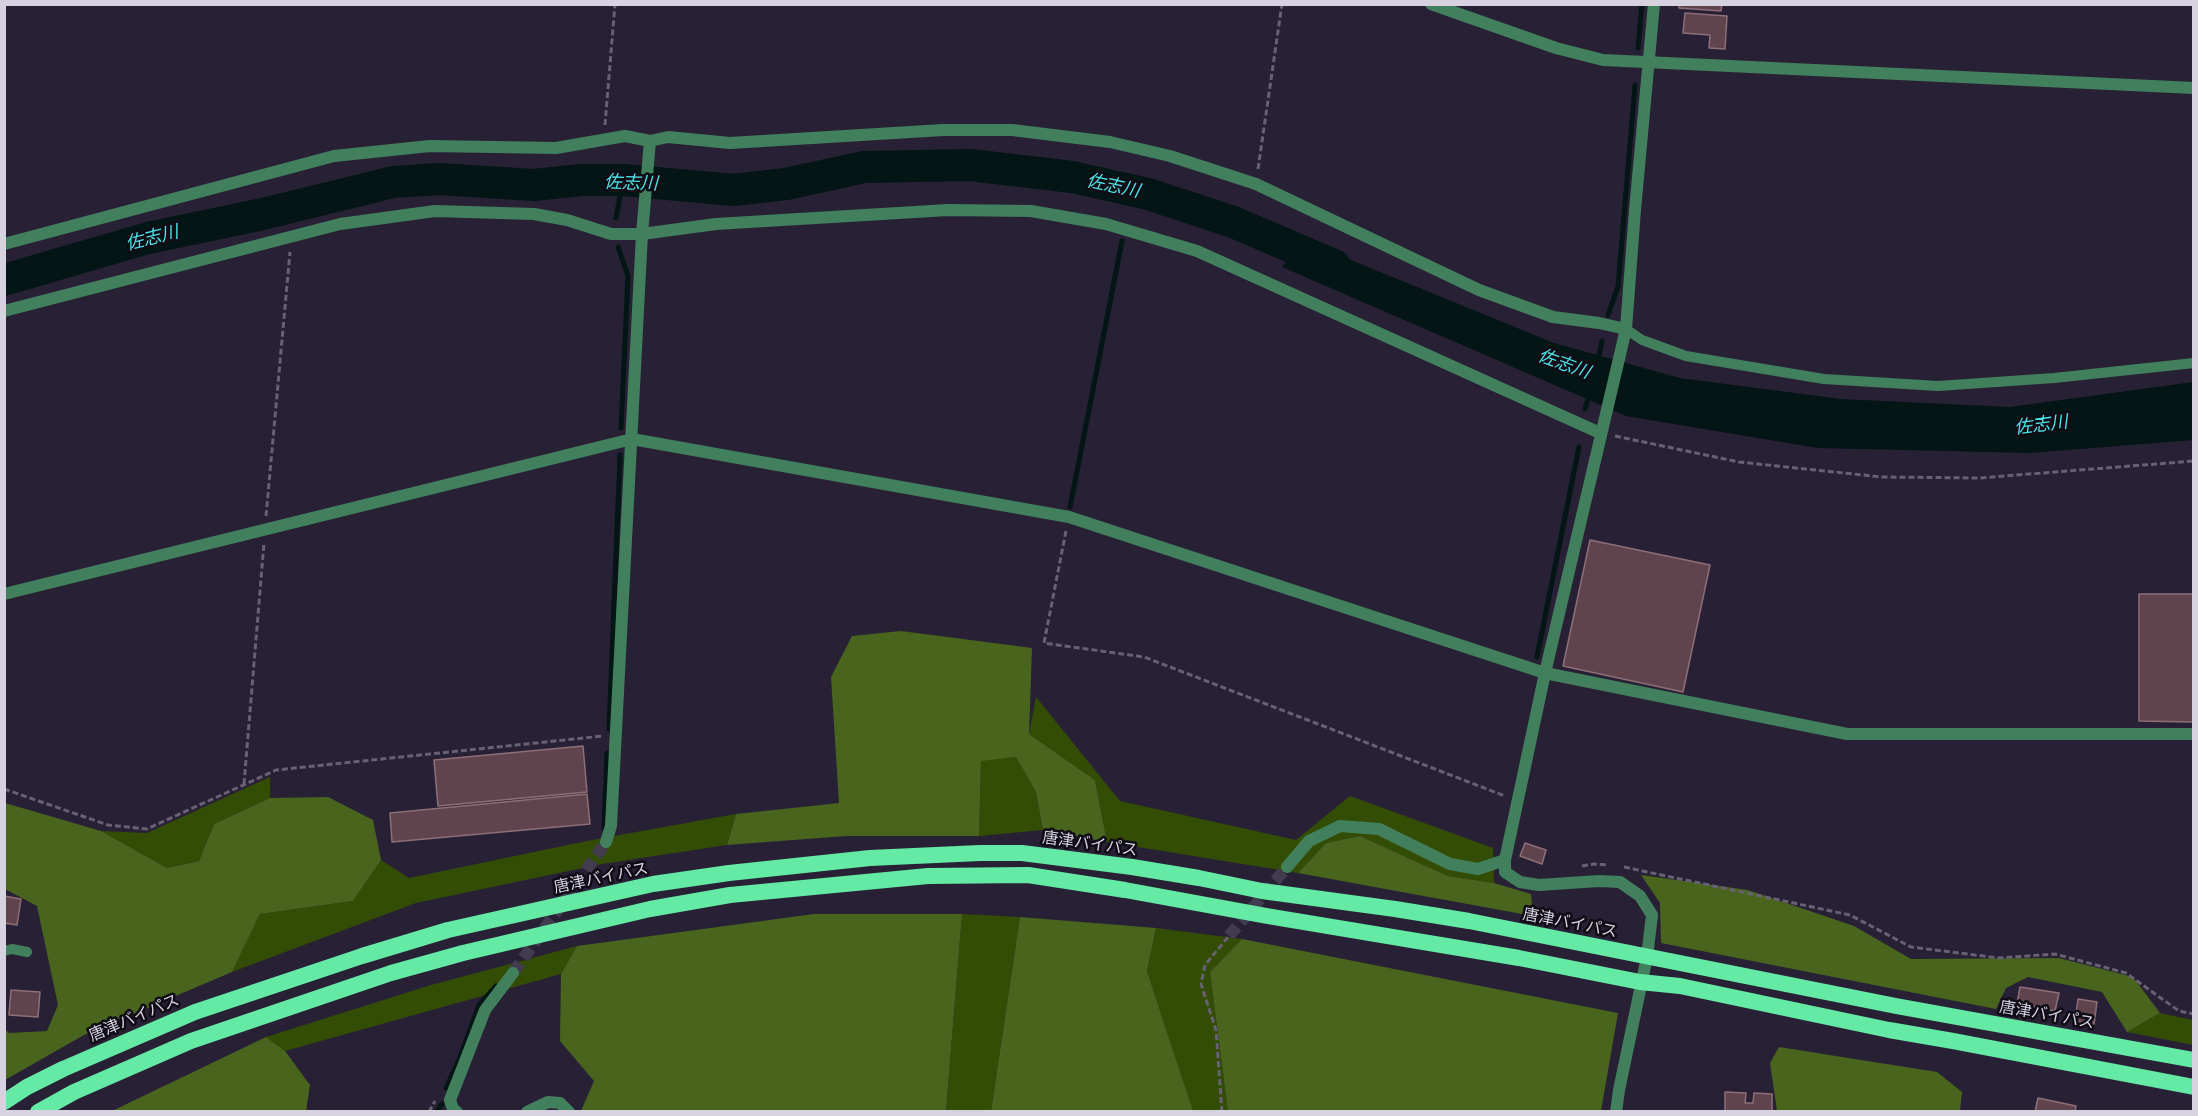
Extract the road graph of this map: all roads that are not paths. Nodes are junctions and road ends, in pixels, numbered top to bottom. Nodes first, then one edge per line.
1 (1431, 4) edge
2 (1654, 4) edge
3 (1649, 64) junction
4 (2193, 88) edge
5 (649, 144) junction
6 (642, 229) junction
7 (4, 244) edge
8 (4, 311) edge
9 (1626, 329) junction
10 (2193, 363) edge
11 (1600, 433) junction
12 (632, 439) junction
13 (4, 594) edge
14 (1545, 673) junction
15 (2193, 734) edge
16 (606, 842) tunnel mouth
17 (1505, 860) junction
18 (1287, 867) tunnel mouth
19 (4, 951) edge
20 (27, 952) dead end
21 (1647, 957) junction
22 (513, 973) tunnel mouth
23 (1640, 982) junction
24 (2193, 1060) edge
25 (2193, 1087) edge
26 (4, 1102) edge
27 (38, 1112) edge
28 (457, 1112) edge
29 (527, 1112) edge
30 (569, 1112) edge
31 (1616, 1112) edge

1 - 3 street
2 - 3 street
3 - 4 street
3 - 9 street
5 - 6 street
5 - 7 street
5 - 9 street
6 - 8 street
6 - 11 street
6 - 12 street
9 - 10 lane
9 - 11 street
11 - 14 street
12 - 13 street
12 - 14 street
12 - 16 street
14 - 15 street
14 - 17 street
17 - 18 street
17 - 21 street
19 - 20 lane
21 - 23 street
21 - 24 highway, 唐津バイパス
21 - 26 highway, 唐津バイパス
22 - 28 street
23 - 25 highway
23 - 27 highway
23 - 31 street
29 - 30 street

